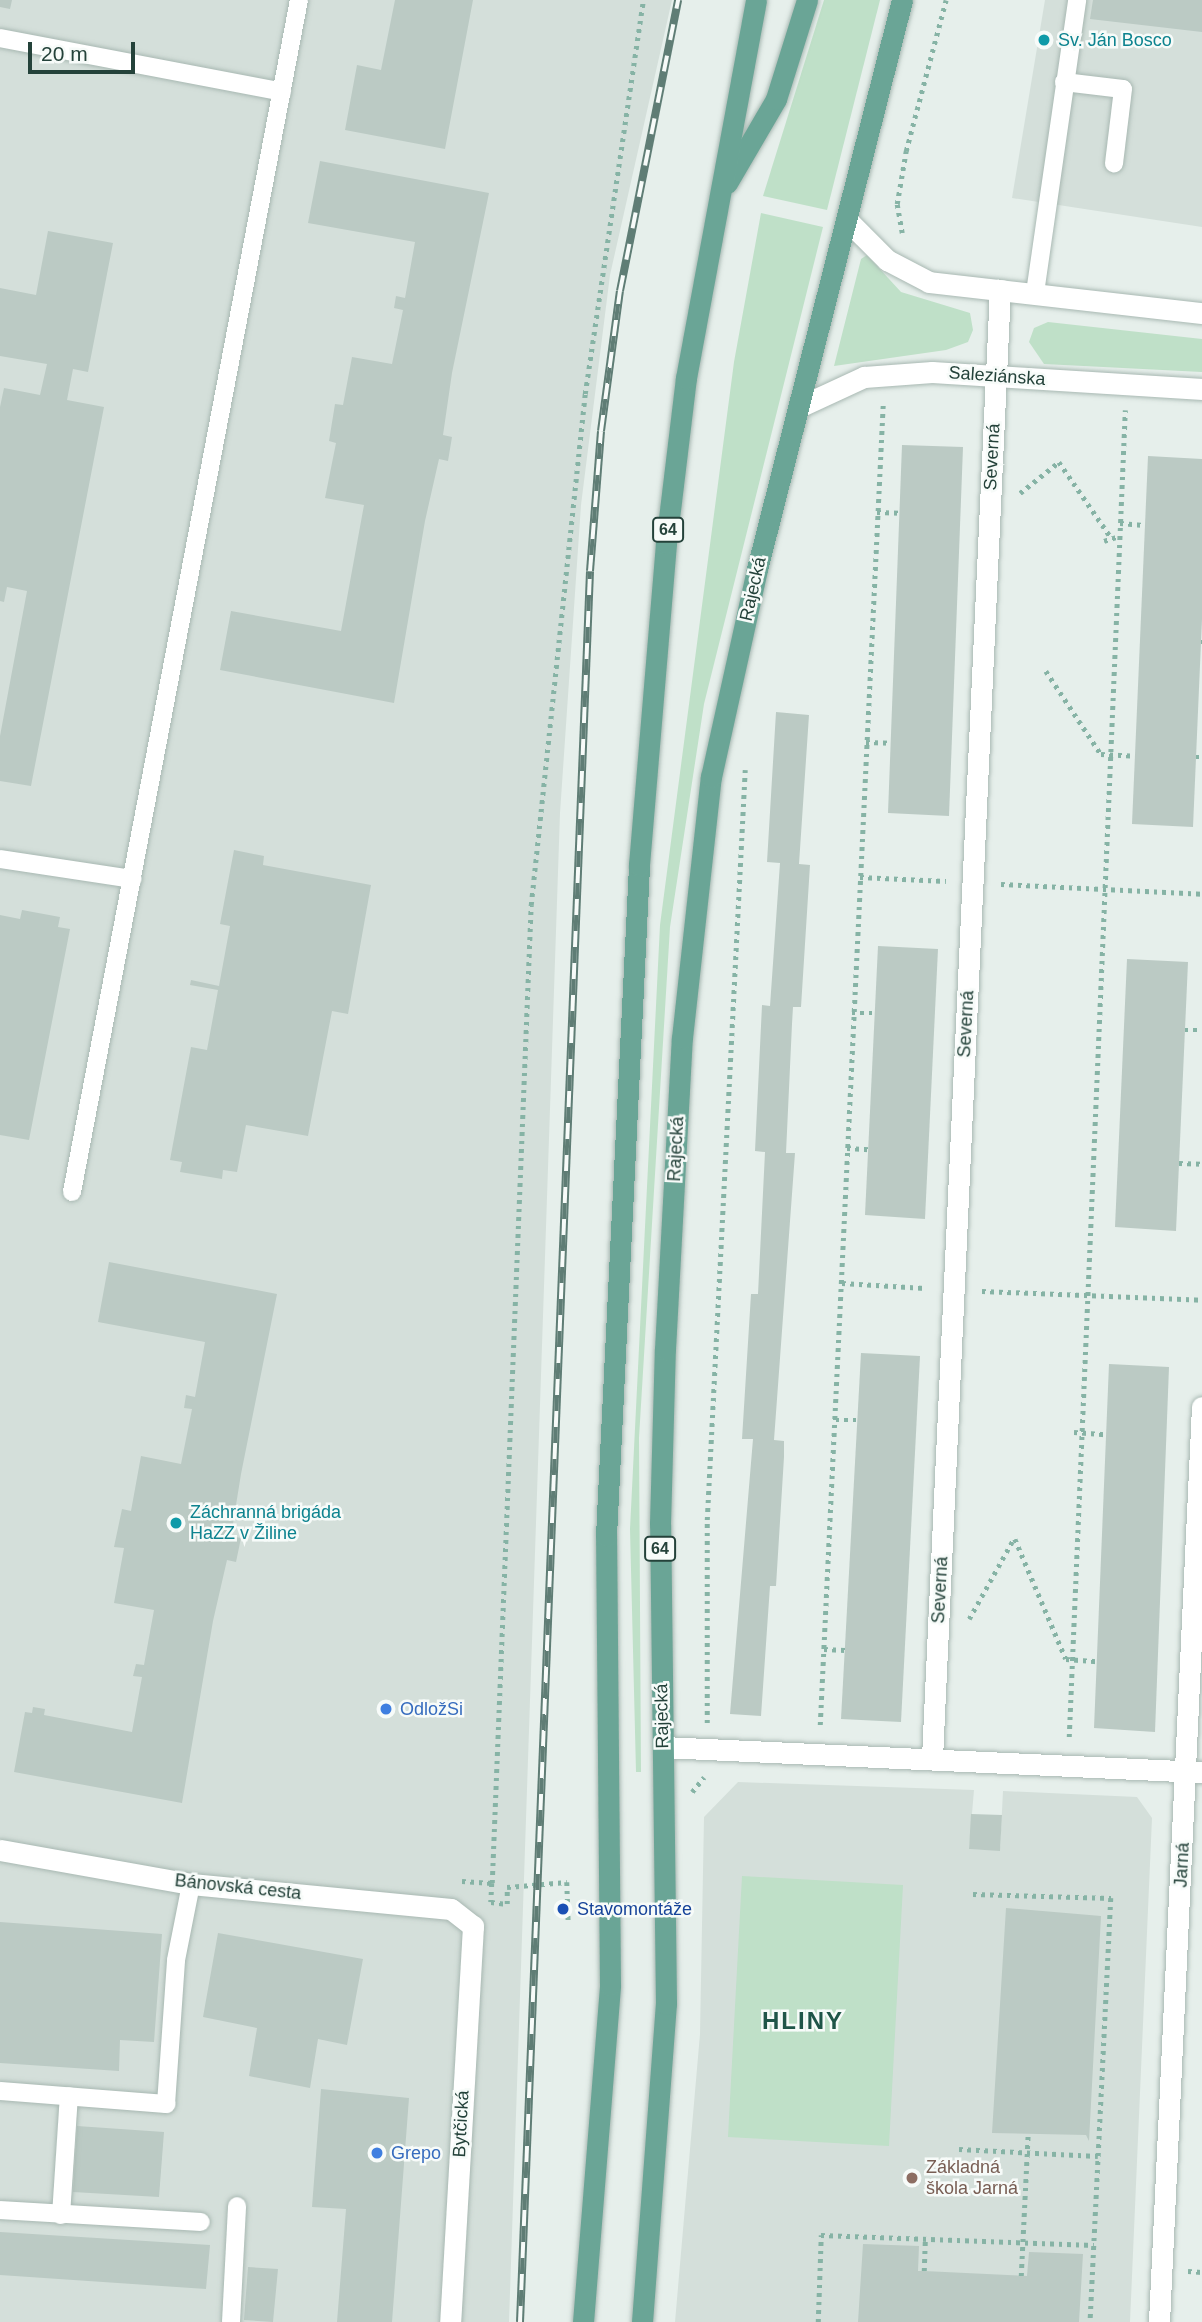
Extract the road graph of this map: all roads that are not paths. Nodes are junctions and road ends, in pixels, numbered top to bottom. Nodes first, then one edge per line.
1 (299, 0) edge
2 (756, 0) edge
3 (807, 0) edge
4 (902, 0) edge
5 (1077, 0) edge
6 (0, 38) edge
7 (1064, 82) junction
8 (282, 92) junction
9 (1114, 163) dead end
10 (719, 197) junction
11 (847, 220) junction
12 (1000, 290) junction
13 (1035, 293) junction
14 (1202, 313) edge
15 (996, 376) junction
16 (1202, 389) edge
17 (799, 407) junction
18 (0, 859) edge
19 (132, 879) junction
20 (72, 1192) dead end
21 (1202, 1407) edge
22 (663, 1747) junction
23 (932, 1758) junction
24 (1194, 1770) edge
25 (0, 1850) edge
26 (191, 1884) junction
27 (472, 1926) joint
28 (0, 2091) edge
29 (69, 2096) junction
30 (237, 2206) dead end
31 (0, 2210) edge
32 (61, 2215) junction
33 (201, 2222) dead end
34 (231, 2322) edge
35 (450, 2322) edge
36 (583, 2322) edge
37 (642, 2322) edge
38 (1159, 2322) edge

1 - 8 lane
2 - 10 main road
3 - 10 main road
4 - 11 main road, Rajecká / 64
5 - 7 lane
6 - 8 lane
7 - 9 lane
7 - 13 lane
8 - 19 lane
10 - 36 main road, 64
11 - 12 street
11 - 17 main road, Rajecká / 64
12 - 13 street
12 - 15 street, Severná
13 - 14 street
15 - 16 street, Saleziánska
15 - 17 street, Saleziánska
15 - 23 street, Severná
17 - 22 main road, Rajecká / 64
18 - 19 lane
19 - 20 lane
21 - 24 street, Jarná
22 - 23 street
22 - 37 main road, Rajecká / 64
23 - 24 street
24 - 38 street, Jarná
25 - 26 street, Bánovská cesta
26 - 27 street, Bánovská cesta
26 - 29 lane
27 - 35 street, Bytčická
28 - 29 lane
29 - 32 lane
30 - 34 lane
31 - 32 lane
32 - 33 lane

